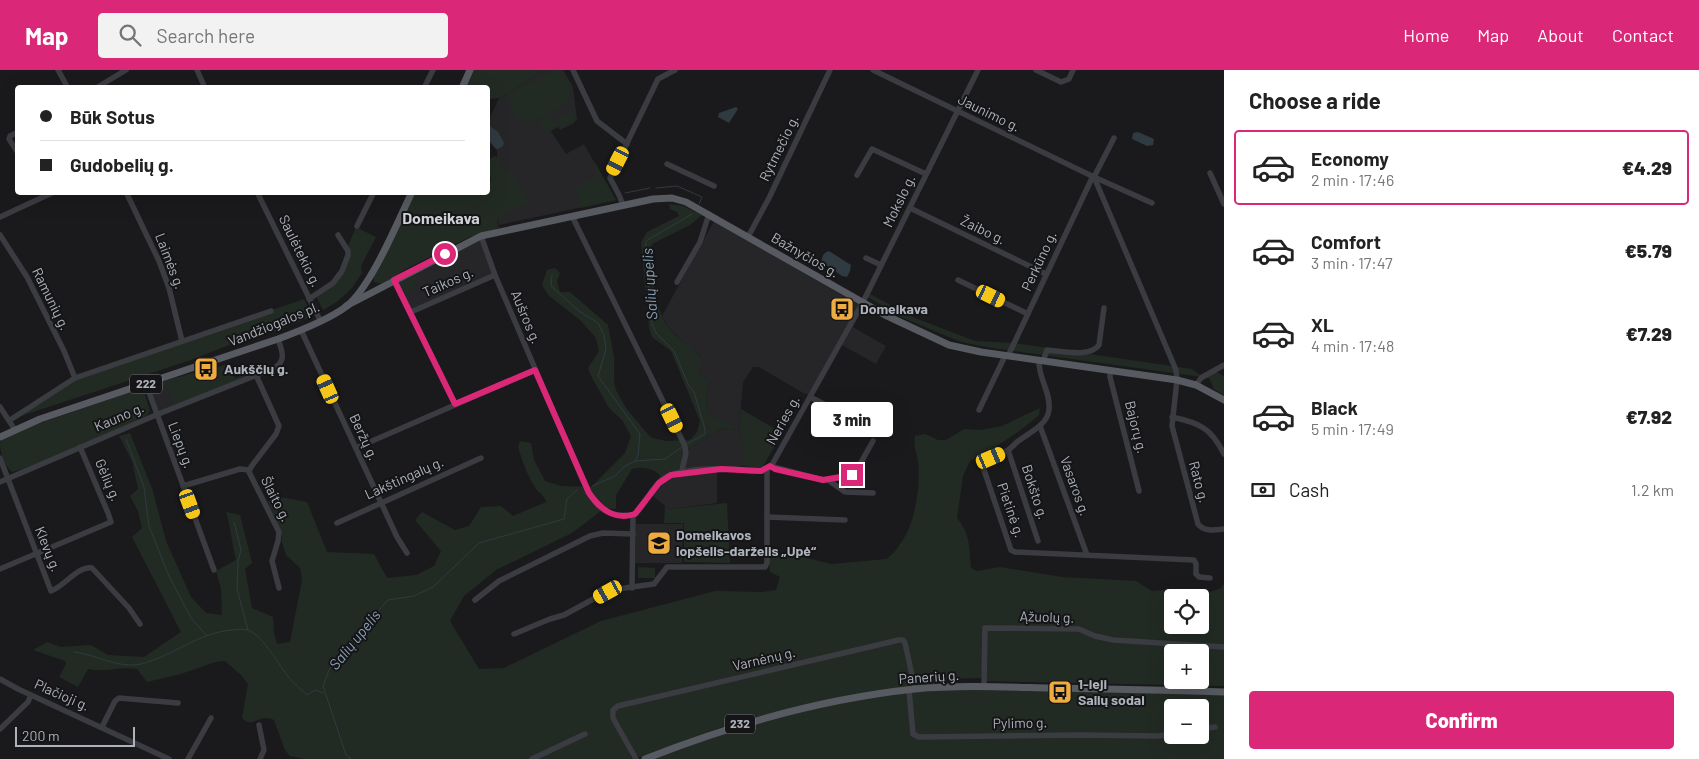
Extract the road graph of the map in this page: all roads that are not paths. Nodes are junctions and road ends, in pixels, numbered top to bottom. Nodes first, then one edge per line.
1 (58, 70) edge
2 (126, 70) edge
3 (197, 70) edge
4 (433, 70) edge
5 (470, 70) edge
6 (573, 70) edge
7 (675, 70) edge
8 (830, 70) edge
9 (873, 70) edge
10 (978, 70) edge
11 (1036, 70) edge
12 (1073, 70) edge
13 (66, 85) edge
14 (101, 85) edge
15 (204, 85) edge
16 (426, 85) edge
17 (463, 85) edge
18 (958, 112) junction
19 (15, 134) edge
20 (1114, 138) dead end
21 (627, 144) junction
22 (15, 148) edge
23 (668, 164) dead end
24 (1210, 173) dead end
25 (926, 174) junction
26 (857, 175) dead end
27 (1094, 177) junction
28 (714, 186) dead end
29 (42, 195) edge
30 (127, 195) edge
31 (258, 195) edge
32 (372, 195) edge
33 (410, 195) edge
34 (1152, 203) dead end
35 (1224, 204) edge
36 (623, 205) junction
37 (910, 208) junction
38 (709, 214) junction
39 (572, 216) junction
40 (0, 217) edge
41 (357, 226) dead end
42 (0, 234) edge
43 (338, 235) dead end
44 (481, 236) junction
45 (748, 237) junction
46 (866, 258) dead end
47 (881, 265) junction
48 (1046, 274) junction
49 (495, 275) junction
50 (394, 280) junction
51 (958, 280) dead end
52 (367, 281) junction
53 (677, 282) dead end
54 (382, 287) junction
55 (309, 299) junction
56 (863, 302) junction
57 (346, 306) junction
58 (1104, 308) dead end
59 (271, 311) dead end
60 (410, 312) junction
61 (1028, 314) junction
62 (320, 320) junction
63 (301, 330) junction
64 (278, 339) junction
65 (182, 341) junction
66 (1007, 356) junction
67 (1041, 361) junction
68 (1224, 365) edge
69 (535, 370) junction
70 (1110, 370) junction
71 (256, 376) junction
72 (75, 378) junction
73 (1177, 380) junction
74 (146, 384) junction
75 (1196, 385) junction
76 (810, 397) junction
77 (1224, 400) edge
78 (455, 404) junction
79 (0, 408) edge
80 (979, 410) dead end
81 (156, 415) junction
82 (1172, 417) junction
83 (10, 420) junction
84 (1040, 426) junction
85 (871, 428) dead end
86 (15, 430) junction
87 (0, 437) edge
88 (873, 441) dead end
89 (80, 447) junction
90 (356, 448) junction
91 (1008, 450) junction
92 (1224, 454) edge
93 (0, 458) edge
94 (482, 458) dead end
95 (768, 468) junction
96 (249, 470) junction
97 (682, 473) junction
98 (8, 478) junction
99 (828, 480) junction
100 (0, 482) edge
101 (183, 486) junction
102 (1139, 491) dead end
103 (873, 493) dead end
104 (381, 502) junction
105 (633, 515) junction
106 (767, 517) junction
107 (845, 520) dead end
108 (337, 522) dead end
109 (1224, 530) edge
110 (633, 534) junction
111 (1038, 541) dead end
112 (36, 553) junction
113 (407, 553) dead end
114 (1087, 555) junction
115 (0, 570) edge
116 (214, 570) dead end
117 (1210, 578) dead end
118 (279, 588) dead end
119 (632, 588) junction
120 (475, 600) dead end
121 (140, 624) dead end
122 (514, 634) dead end
123 (1224, 647) edge
124 (0, 678) edge
125 (984, 686) junction
126 (912, 690) junction
127 (1224, 692) edge
128 (31, 695) junction
129 (178, 704) dead end
130 (211, 718) dead end
131 (259, 725) dead end
132 (102, 727) junction
133 (1215, 727) dead end
134 (1209, 728) edge
135 (0, 729) edge
136 (585, 734) dead end
137 (1164, 735) edge
138 (169, 759) edge
139 (188, 759) edge
140 (260, 759) edge
141 (532, 759) edge
142 (636, 759) edge
143 (645, 759) edge

1 - 13 street
2 - 14 street
3 - 15 street
4 - 16 street
5 - 17 main road
6 - 21 street
7 - 21 street
8 - 45 street, Rytmečio g.
9 - 18 street, Jaunimo g.
10 - 18 street, Mokslo g.
11 - 12 street
18 - 25 street, Mokslo g.
18 - 27 street, Jaunimo g.
19 - 22 street
20 - 27 street, Perkūno g.
21 - 36 street
23 - 28 street
24 - 35 street
25 - 26 street
25 - 37 street, Mokslo g.
27 - 34 street, Jaunimo g.
27 - 48 street, Perkūno g.
27 - 73 street
29 - 40 street
30 - 65 street, Laimės g.
31 - 55 street, Saulėtekio g.
32 - 41 street
33 - 52 main road, Vandžiogalos pl. / 222
36 - 38 main road, Bažnyčios g.
36 - 39 main road, Bažnyčios g.
37 - 47 street, Mokslo g.
37 - 48 street, Žaibo g.
38 - 45 main road, Bažnyčios g.
38 - 53 street
39 - 44 main road, Bažnyčios g.
39 - 97 street
42 - 72 street, Ramunių g.
43 - 55 street
44 - 49 street, Aušros g.
44 - 50 main road, Bažnyčios g.
45 - 56 main road, Bažnyčios g.
46 - 47 street
47 - 56 street, Mokslo g.
48 - 61 street, Perkūno g.
49 - 60 street, Taikos g.
49 - 69 street, Aušros g.
50 - 54 main road, Bažnyčios g.
50 - 60 street
51 - 61 street
52 - 54 main road
52 - 57 main road, Vandžiogalos pl. / 222
54 - 57 main road, Bažnyčios g.
55 - 62 street, Saulėtekio g.
56 - 66 main road, Bažnyčios g.
56 - 76 street, Neries g.
57 - 62 main road, Vandžiogalos pl. / 222
58 - 67 street
59 - 65 street
60 - 78 street
61 - 66 street, Perkūno g.
62 - 63 main road, Vandžiogalos pl. / 222
63 - 64 main road, Vandžiogalos pl. / 222
63 - 90 street, Beržų g.
64 - 71 street, Kauno g.
64 - 74 main road, Vandžiogalos pl. / 222
65 - 72 street
66 - 67 main road, Bažnyčios g.
66 - 80 street, Perkūno g.
67 - 70 main road, Bažnyčios g.
67 - 84 street, Pietinė g.
68 - 75 street
69 - 78 street
69 - 105 street, Aušros g.
70 - 73 main road, Bažnyčios g.
70 - 102 street, Bajorų g.
71 - 81 street, Kauno g.
71 - 96 street, Šlaito g.
72 - 83 street
73 - 75 main road, Bažnyčios g.
73 - 82 street, Rato g.
74 - 81 street, Liepų g.
74 - 86 main road, Vandžiogalos pl. / 222
75 - 77 main road, Bažnyčios g.
76 - 85 street
76 - 95 street, Neries g.
78 - 90 street
79 - 83 street
81 - 89 street, Kauno g.
81 - 101 street, Liepų g.
82 - 92 street
82 - 109 street, Rato g.
83 - 86 street
84 - 91 street, Pietinė g.
84 - 114 street, Vasaros g.
86 - 87 main road, Vandžiogalos pl. / 222
88 - 99 street
89 - 98 street, Kauno g.
89 - 112 street, Gėlių g.
90 - 104 street, Beržų g.
91 - 111 street, Bokšto g.
91 - 114 street, Pietinė g.
93 - 98 street, Klevų g.
94 - 104 street, Lakštingalų g.
95 - 97 street
95 - 99 street
95 - 106 street
96 - 101 street
96 - 118 street, Šlaito g.
97 - 105 street
98 - 100 street, Kauno g.
98 - 112 street, Klevų g.
99 - 103 street
101 - 116 street, Liepų g.
104 - 108 street, Lakštingalų g.
104 - 113 street, Beržų g.
105 - 110 street
106 - 107 street
106 - 119 street
110 - 119 street
110 - 120 street
112 - 115 street
112 - 121 street, Klevų g.
114 - 117 street, Pietinė g.
119 - 122 street
123 - 125 street, Ąžuolų g.
124 - 128 street, Plačioji g.
125 - 126 main road, Panerių g. / 232
125 - 127 main road, Panerių g. / 232
126 - 137 street, Pylimo g.
126 - 142 street, Varnėnų g.
126 - 143 main road, Panerių g. / 232
128 - 132 street, Plačioji g.
128 - 135 street
129 - 132 street
130 - 139 street
131 - 140 street
132 - 138 street, Plačioji g.
133 - 134 street
136 - 141 street

